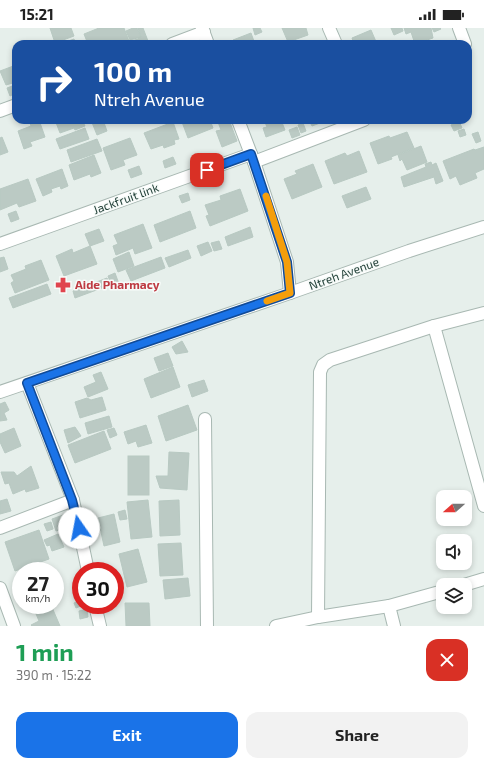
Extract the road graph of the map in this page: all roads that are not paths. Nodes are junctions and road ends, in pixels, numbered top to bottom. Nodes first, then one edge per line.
1 (329, 28) edge
2 (459, 28) edge
3 (203, 30) edge
4 (181, 40) edge
5 (207, 40) edge
6 (334, 40) edge
7 (464, 40) edge
8 (12, 106) edge
9 (0, 111) edge
10 (240, 124) edge
11 (352, 124) edge
12 (253, 158) junction
13 (484, 227) edge
14 (0, 244) edge
15 (290, 293) junction
16 (484, 313) edge
17 (434, 326) junction
18 (27, 383) junction
19 (0, 392) edge
20 (205, 420) dead end
21 (72, 500) junction
22 (484, 506) edge
23 (0, 528) edge
24 (86, 562) edge
25 (484, 579) edge
26 (472, 583) edge
27 (0, 588) edge
28 (436, 593) edge
29 (389, 606) junction
30 (97, 614) edge
31 (318, 617) junction
32 (293, 624) edge
33 (14, 626) edge
34 (100, 626) edge
35 (207, 626) edge
36 (276, 626) edge
37 (394, 626) edge

1 - 6 street
2 - 7 street
3 - 4 street
3 - 5 street
8 - 9 street
10 - 12 street
11 - 12 street, Jackfruit link
12 - 14 street, Jackfruit link
12 - 15 street
13 - 15 street, Ntreh Avenue
15 - 18 street, Ntreh Avenue
16 - 17 street
17 - 22 street
17 - 31 street
18 - 19 street, Ntreh Avenue
18 - 21 street
20 - 35 street
21 - 23 street
21 - 24 street
25 - 26 street
27 - 33 street
28 - 29 street
29 - 31 street
29 - 37 street
30 - 34 street
31 - 32 street
32 - 36 street

